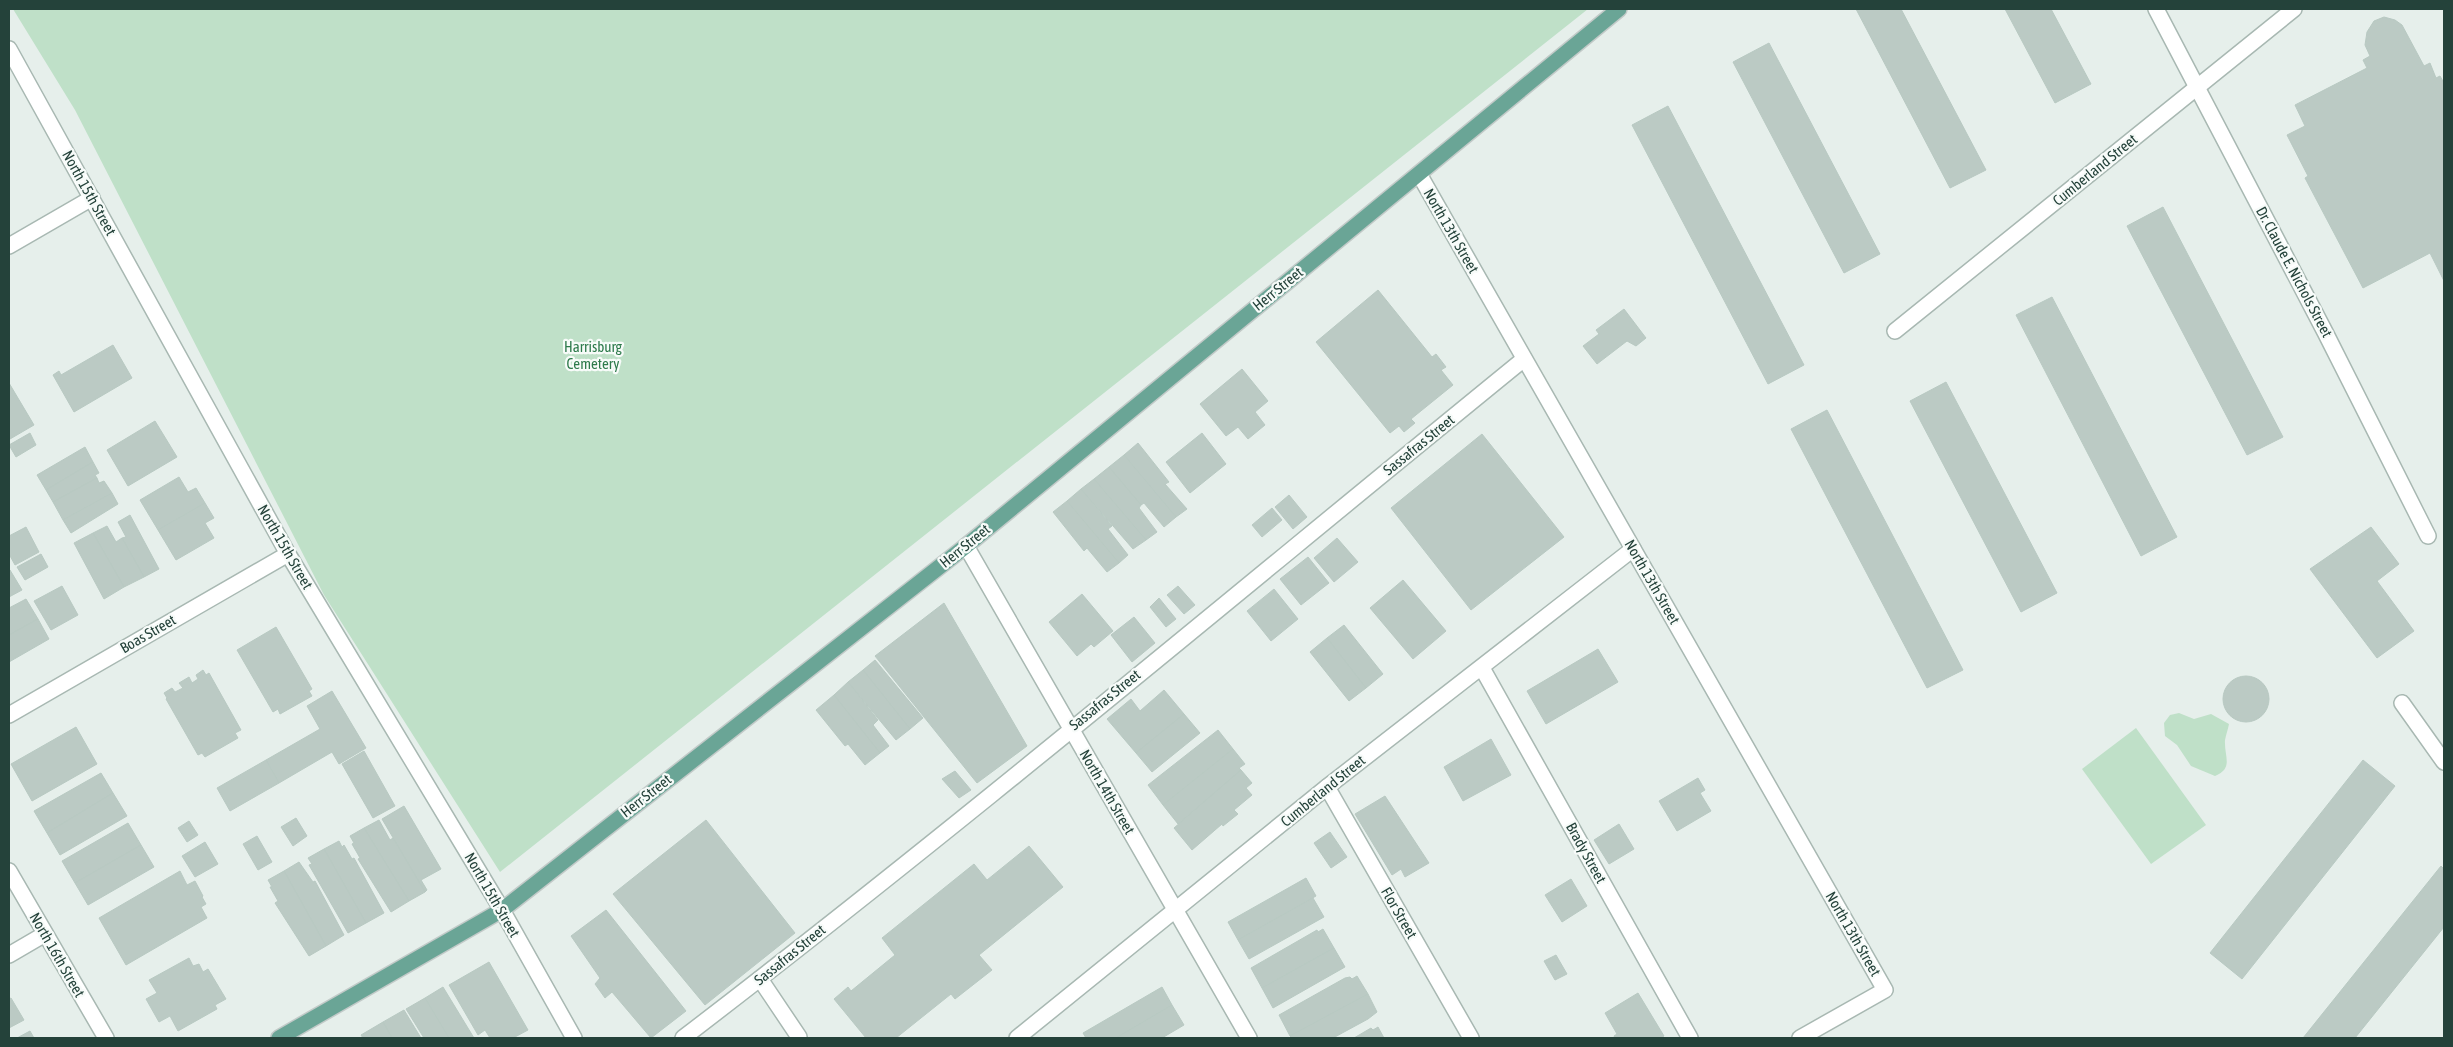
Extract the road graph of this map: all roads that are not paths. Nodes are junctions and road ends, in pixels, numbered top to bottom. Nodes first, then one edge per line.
1 (1619, 9) edge
2 (2156, 9) edge
3 (2294, 9) edge
4 (9, 49) edge
5 (2197, 87) junction
6 (1419, 174) junction
7 (92, 198) junction
8 (9, 246) edge
9 (1895, 331) dead end
10 (1524, 359) junction
11 (2428, 536) dead end
12 (966, 546) junction
13 (1633, 549) junction
14 (288, 554) junction
15 (1482, 668) junction
16 (2402, 703) dead end
17 (9, 715) edge
18 (1071, 728) junction
19 (2444, 762) edge
20 (1327, 787) junction
21 (9, 871) edge
22 (502, 910) junction
23 (1175, 912) junction
24 (45, 934) junction
25 (9, 955) edge
26 (760, 979) junction
27 (800, 1037) dead end
28 (106, 1038) edge
29 (279, 1038) edge
30 (574, 1038) edge
31 (683, 1038) edge
32 (1017, 1038) edge
33 (1249, 1038) edge
34 (1471, 1038) edge
35 (1690, 1038) edge
36 (1800, 1038) edge

1 - 6 main road, Herr Street
2 - 5 street, Dr. Claude E. Nichols Street
3 - 5 street, Cumberland Street
4 - 7 street, North 15th Street
5 - 9 street, Cumberland Street
5 - 11 street, Dr. Claude E. Nichols Street
6 - 10 street, North 13th Street
6 - 12 main road, Herr Street
7 - 8 street
7 - 14 street, North 15th Street
10 - 13 street, North 13th Street
10 - 18 street, Sassafras Street
12 - 18 street, North 14th Street
12 - 22 main road, Herr Street
13 - 15 street, Cumberland Street
13 - 36 street, North 13th Street
14 - 17 street, Boas Street
14 - 22 street, North 15th Street
15 - 20 street, Cumberland Street
15 - 35 street, Brady Street
16 - 19 street
18 - 23 street, North 14th Street
18 - 26 street, Sassafras Street
20 - 23 street, Cumberland Street
20 - 34 street, Flor Street
21 - 24 street, North 16th Street
22 - 29 main road, Herr Street
22 - 30 street, North 15th Street
23 - 32 street, Cumberland Street
23 - 33 street, North 14th Street
24 - 25 street
24 - 28 street, North 16th Street
26 - 27 street
26 - 31 street, Sassafras Street

